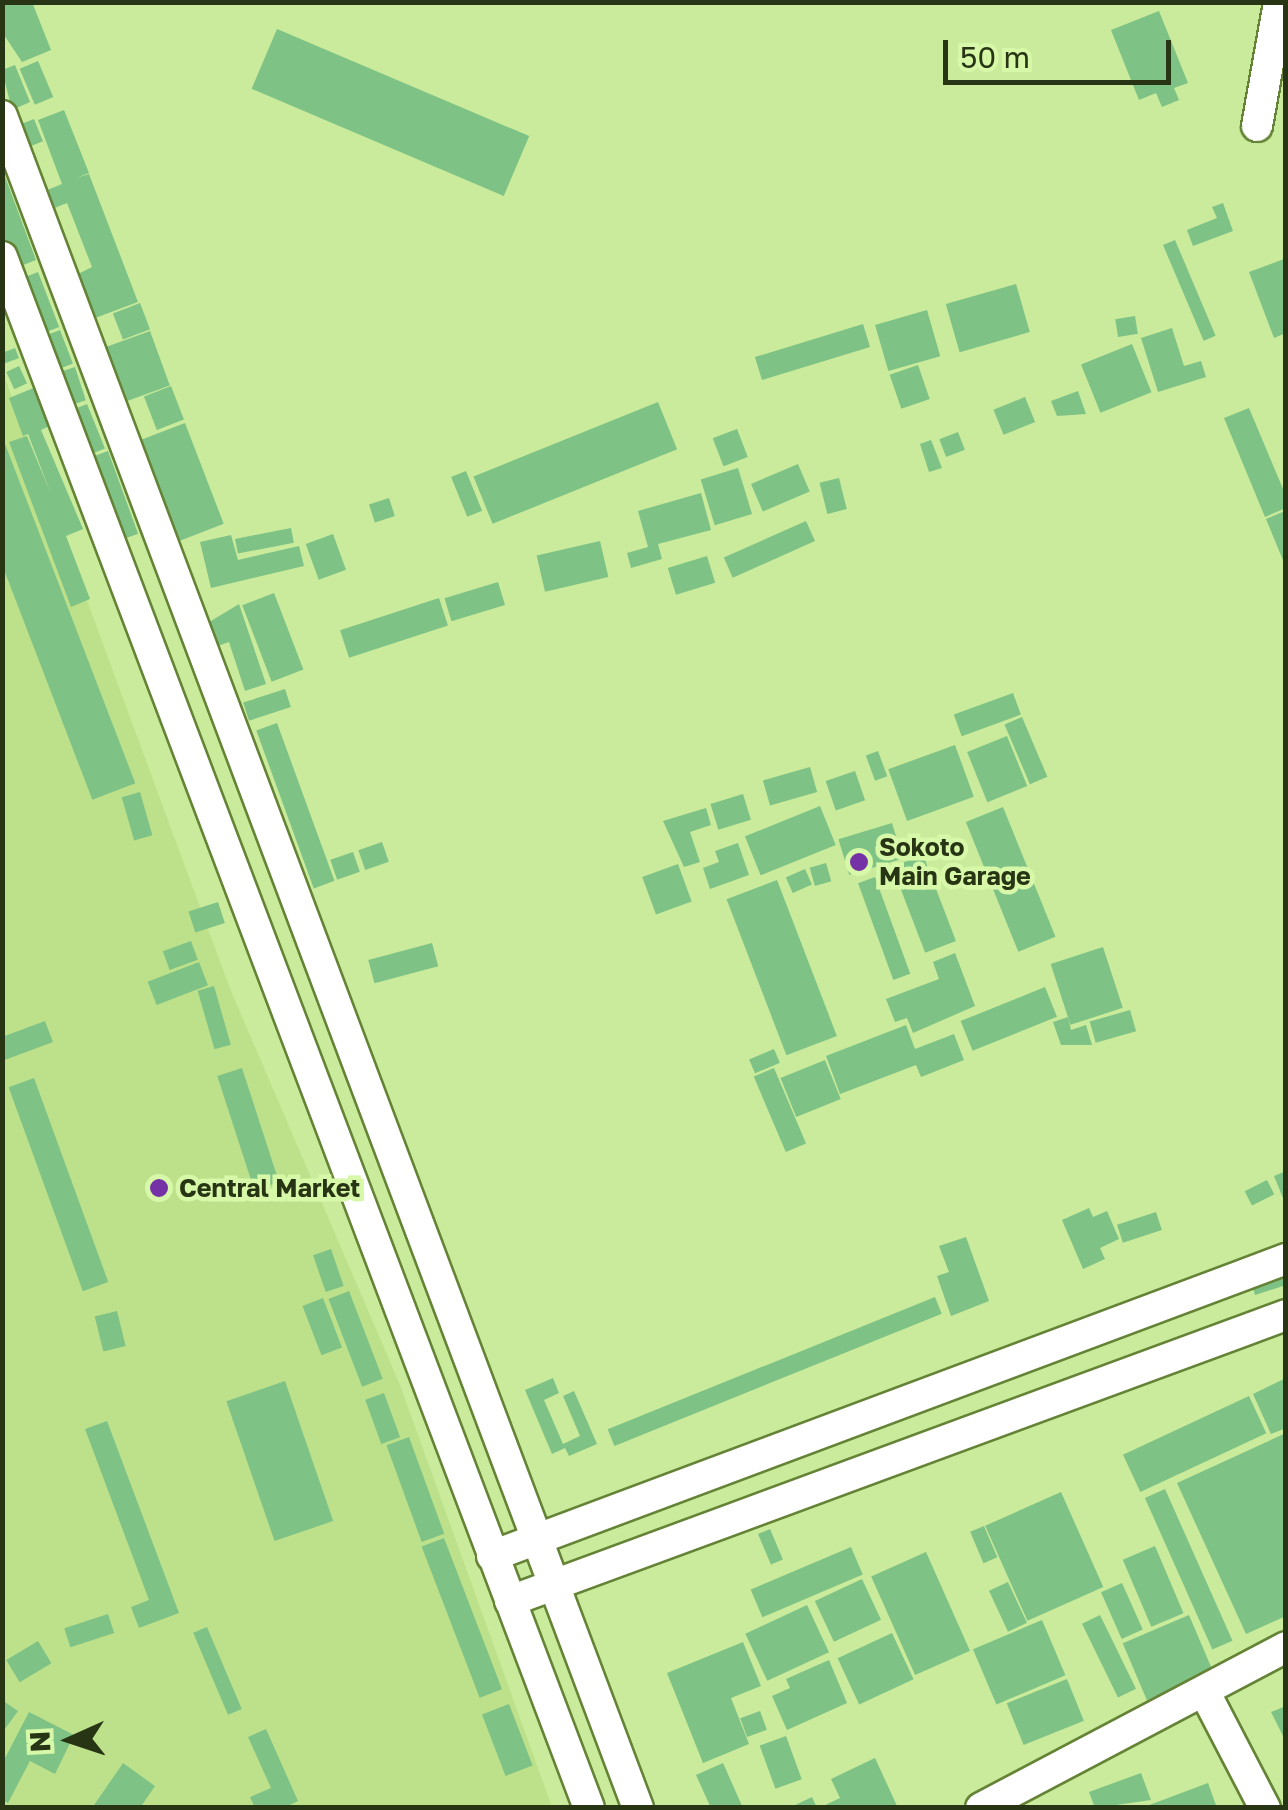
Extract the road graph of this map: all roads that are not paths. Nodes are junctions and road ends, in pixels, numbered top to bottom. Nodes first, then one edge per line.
1 (1279, 2) edge
2 (2, 116) edge
3 (1257, 126) dead end
4 (2, 256) edge
5 (1286, 1259) edge
6 (1286, 1316) edge
7 (533, 1540) junction
8 (492, 1556) junction
9 (552, 1585) junction
10 (510, 1601) junction
11 (1286, 1647) edge
12 (1204, 1691) junction
13 (589, 1808) edge
14 (638, 1808) edge
15 (981, 1808) edge
16 (1265, 1808) edge

1 - 3 street
2 - 7 street
4 - 8 street
5 - 7 street
6 - 9 street
7 - 8 street
7 - 9 street
8 - 10 street
9 - 10 street
9 - 14 street
10 - 13 street
11 - 12 street
12 - 15 street
12 - 16 street

